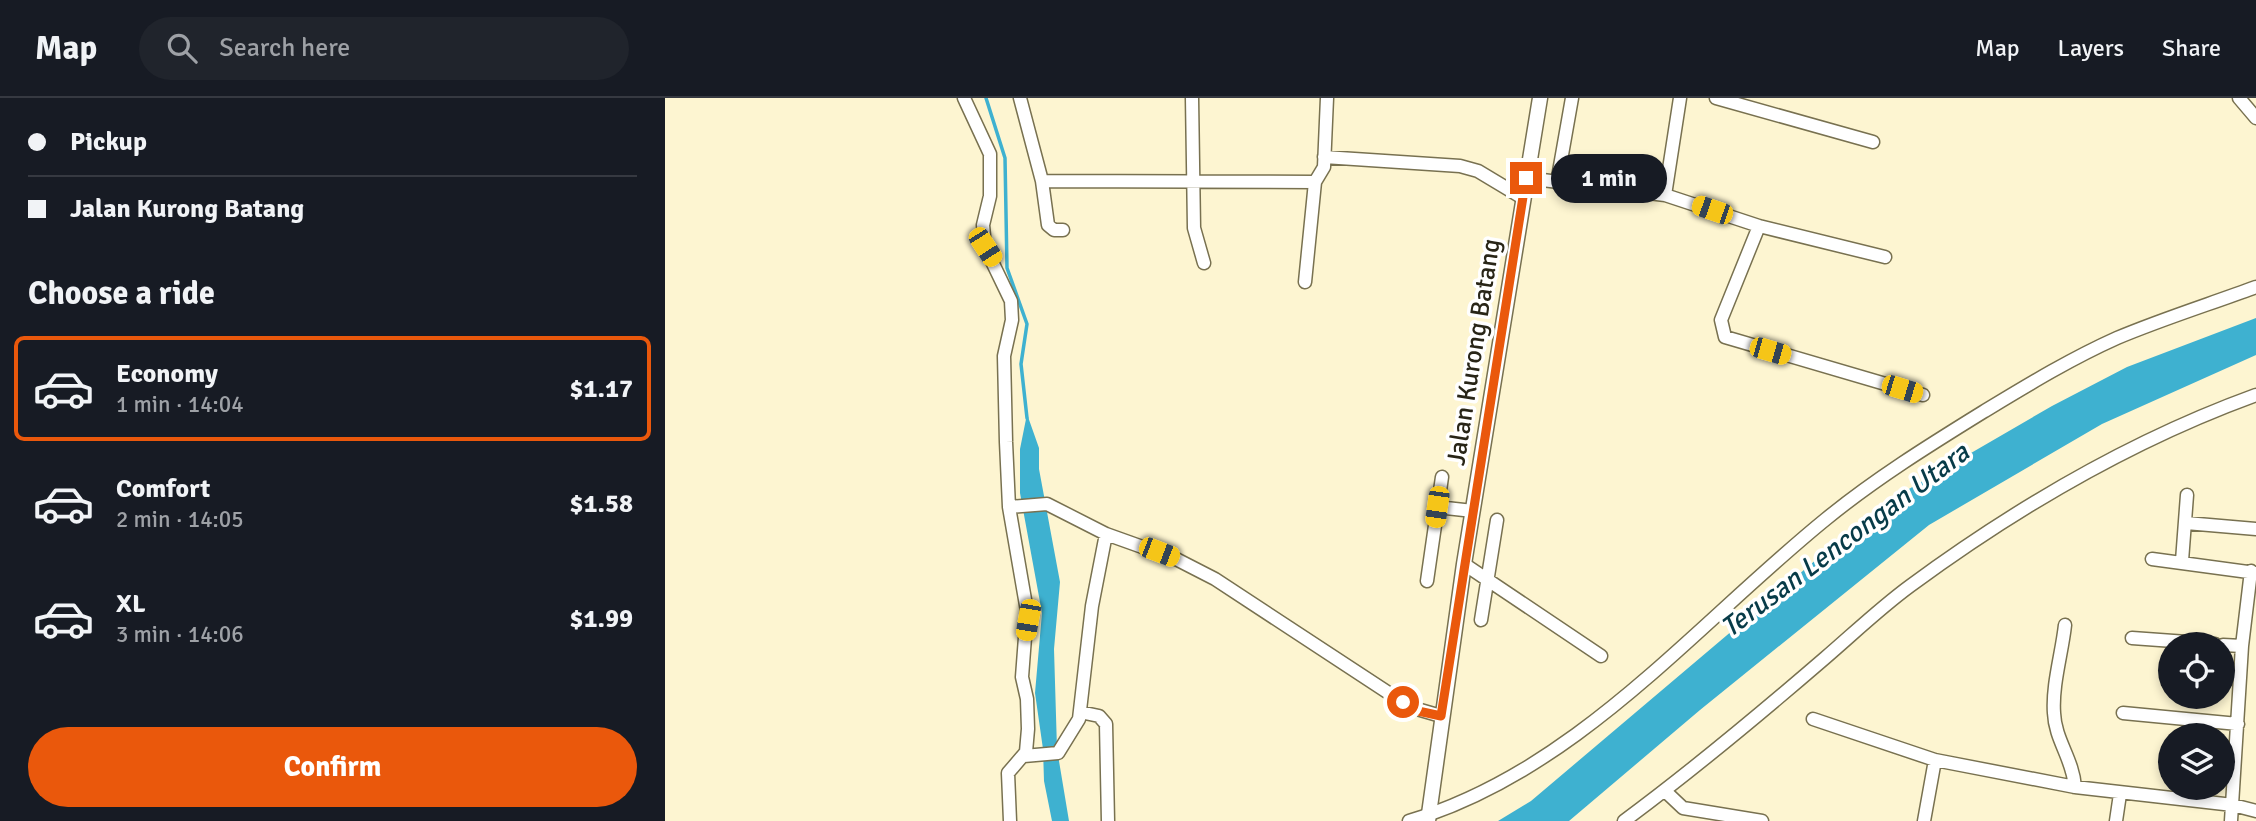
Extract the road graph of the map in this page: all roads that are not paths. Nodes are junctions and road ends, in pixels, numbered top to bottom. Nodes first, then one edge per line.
1 (964, 98) edge
2 (1020, 98) edge
3 (1192, 98) edge
4 (1327, 98) edge
5 (1541, 98) edge
6 (1572, 98) edge
7 (1680, 98) edge
8 (1716, 98) edge
9 (2239, 98) edge
10 (2256, 118) edge
11 (1873, 142) dead end
12 (1324, 158) junction
13 (1526, 178) junction
14 (1042, 181) junction
15 (1193, 181) junction
16 (1315, 181) junction
17 (1557, 183) junction
18 (1665, 195) junction
19 (1523, 198) junction
20 (1759, 226) junction
21 (1063, 230) dead end
22 (1885, 257) dead end
23 (1204, 263) dead end
24 (1305, 282) dead end
25 (2256, 287) edge
26 (1923, 395) dead end
27 (2256, 395) edge
28 (1442, 477) dead end
29 (2187, 495) dead end
30 (1437, 507) junction
31 (1014, 508) junction
32 (1473, 511) junction
33 (1497, 520) dead end
34 (2186, 523) junction
35 (2256, 529) edge
36 (1105, 534) junction
37 (2152, 559) dead end
38 (2182, 562) junction
39 (1464, 564) junction
40 (2254, 572) edge
41 (1427, 580) dead end
42 (1487, 580) junction
43 (1481, 620) dead end
44 (2065, 625) dead end
45 (2132, 638) dead end
46 (2158, 640) edge
47 (2235, 646) edge
48 (2242, 646) junction
49 (1601, 656) dead end
50 (1080, 712) junction
51 (2123, 713) dead end
52 (1441, 716) junction
53 (1814, 719) dead end
54 (2238, 724) junction
55 (1024, 756) junction
56 (1935, 760) junction
57 (2075, 787) junction
58 (1665, 791) junction
59 (2120, 794) junction
60 (2233, 805) junction
61 (2256, 811) edge
62 (1428, 818) edge
63 (1010, 821) edge
64 (1108, 821) edge
65 (1409, 821) edge
66 (1624, 821) edge
67 (1762, 821) edge
68 (1924, 821) edge
69 (2116, 821) edge
70 (2231, 821) edge

1 - 31 street
2 - 14 street
3 - 15 street
4 - 12 street
5 - 13 street, Jalan Kurong Batang
6 - 17 street
7 - 18 street
8 - 11 street
9 - 10 street
12 - 16 street
12 - 19 street
13 - 17 street
13 - 19 street, Jalan Kurong Batang
14 - 15 street
14 - 21 street
15 - 16 street
15 - 23 street
16 - 24 street
17 - 18 street
18 - 20 street
19 - 32 street, Jalan Kurong Batang
20 - 22 street
20 - 26 street
25 - 62 street
27 - 58 street
28 - 30 street
29 - 34 street
30 - 32 street
30 - 41 street
31 - 36 street
31 - 55 street
32 - 39 street, Jalan Kurong Batang
33 - 42 street
34 - 35 street
34 - 38 street
36 - 50 street
36 - 52 street
37 - 38 street
38 - 40 street
39 - 42 street
39 - 52 street, Jalan Kurong Batang
40 - 48 street
42 - 43 street
42 - 49 street
44 - 57 street
45 - 46 street
47 - 48 street
48 - 54 street
50 - 55 street
50 - 64 street
51 - 54 street
52 - 62 street, Jalan Kurong Batang
53 - 56 street
54 - 60 street
55 - 63 street
56 - 57 street
56 - 68 street
57 - 59 street
58 - 66 street
58 - 67 street
59 - 60 street
59 - 69 street
60 - 61 street
60 - 70 street
62 - 65 street

